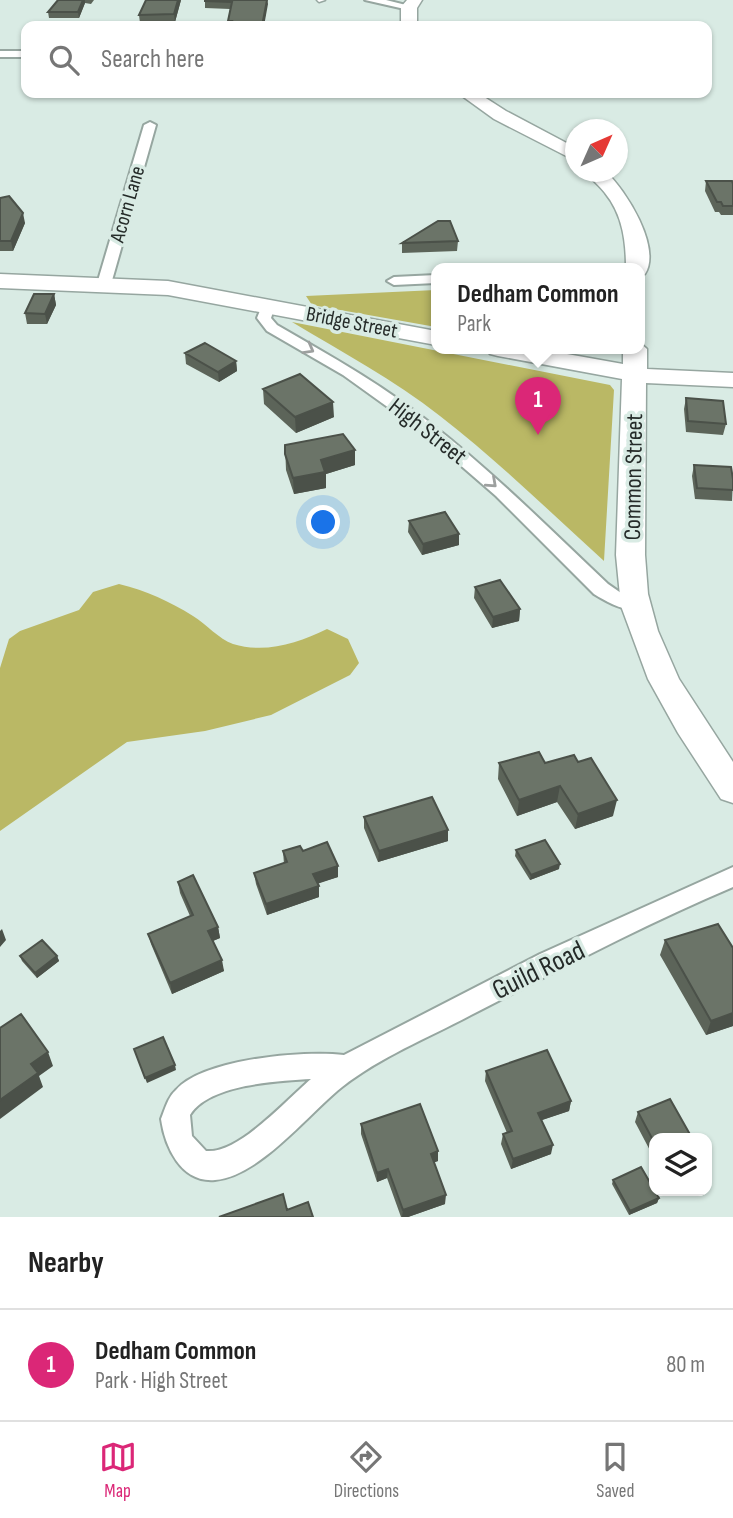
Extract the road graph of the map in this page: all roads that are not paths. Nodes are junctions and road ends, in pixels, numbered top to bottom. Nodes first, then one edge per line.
1 (370, 0) edge
2 (412, 4) edge
3 (0, 54) edge
4 (21, 54) edge
5 (474, 98) edge
6 (150, 125) dead end
7 (565, 150) edge
8 (606, 182) edge
9 (637, 263) edge
10 (431, 279) edge
11 (0, 281) edge
12 (394, 281) dead end
13 (104, 284) junction
14 (268, 306) junction
15 (431, 337) edge
16 (551, 354) edge
17 (635, 362) edge
18 (733, 380) edge
19 (635, 604) junction
20 (733, 789) edge
21 (733, 877) edge
22 (346, 1068) junction

1 - 2 street
3 - 4 street
5 - 7 main road
6 - 13 street, Acorn Lane
8 - 9 main road
10 - 12 street
11 - 13 main road
13 - 14 main road
14 - 15 main road, Bridge Street
14 -> 19 street, High Street
16 - 17 main road
17 - 18 main road
17 - 19 main road, Common Street
19 - 20 main road
21 - 22 street, Guild Road
22 - 22 street, Guild Road

